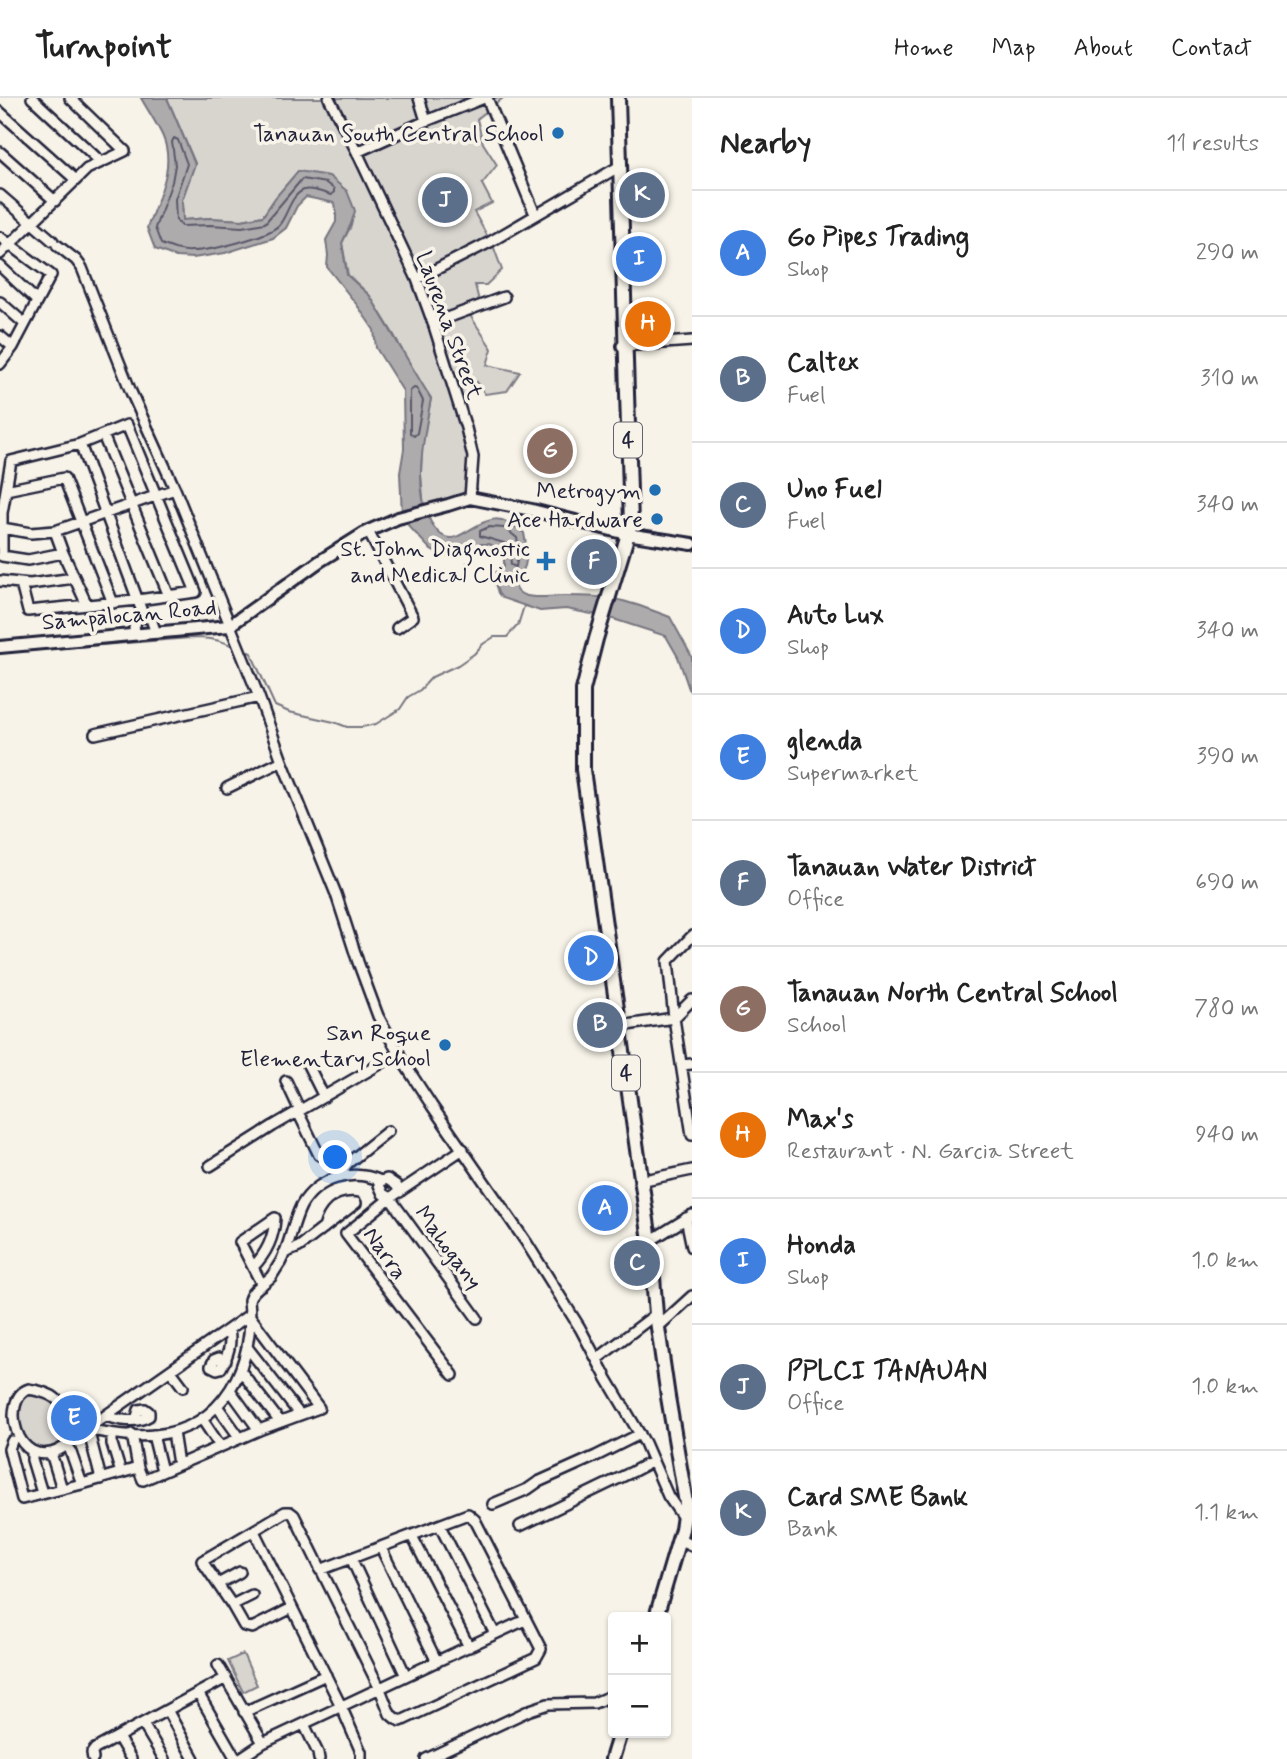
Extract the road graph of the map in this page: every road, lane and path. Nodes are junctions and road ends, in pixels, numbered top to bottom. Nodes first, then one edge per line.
1 (32, 98) edge
2 (70, 98) edge
3 (329, 98) edge
4 (419, 98) edge
5 (486, 98) edge
6 (612, 98) edge
7 (618, 98) edge
8 (0, 112) edge
9 (426, 121) junction
10 (0, 152) edge
11 (357, 152) junction
12 (101, 162) junction
13 (617, 167) junction
14 (76, 180) junction
15 (0, 195) edge
16 (55, 201) junction
17 (535, 214) junction
18 (32, 223) junction
19 (0, 237) edge
20 (9, 245) junction
21 (0, 254) edge
22 (0, 267) edge
23 (417, 279) junction
24 (504, 297) dead end
25 (37, 301) junction
26 (0, 302) edge
27 (433, 323) junction
28 (25, 324) junction
29 (0, 336) edge
30 (692, 341) edge
31 (623, 346) junction
32 (13, 347) junction
33 (0, 365) edge
34 (103, 435) junction
35 (80, 444) junction
36 (175, 489) junction
37 (6, 490) junction
38 (157, 496) junction
39 (470, 498) junction
40 (131, 505) junction
41 (1, 513) edge
42 (106, 514) junction
43 (82, 523) junction
44 (2, 528) junction
45 (55, 531) junction
46 (368, 531) junction
47 (627, 534) junction
48 (692, 544) edge
49 (63, 554) junction
50 (75, 578) junction
51 (0, 581) edge
52 (21, 584) junction
53 (169, 596) junction
54 (138, 600) junction
55 (113, 603) junction
56 (87, 605) junction
57 (144, 617) junction
58 (229, 626) junction
59 (397, 628) dead end
60 (156, 634) junction
61 (137, 635) junction
62 (0, 647) edge
63 (259, 697) junction
64 (94, 734) dead end
65 (282, 761) junction
66 (227, 788) dead end
67 (692, 936) edge
68 (692, 1000) edge
69 (674, 1018) junction
70 (620, 1026) junction
71 (399, 1054) junction
72 (692, 1064) edge
73 (308, 1065) dead end
74 (681, 1065) junction
75 (286, 1081) dead end
76 (324, 1097) junction
77 (690, 1104) edge
78 (299, 1112) junction
79 (388, 1131) dead end
80 (692, 1135) edge
81 (463, 1149) junction
82 (318, 1155) dead end
83 (210, 1166) dead end
84 (692, 1170) edge
85 (337, 1177) junction
86 (640, 1181) junction
87 (380, 1183) junction
88 (400, 1192) junction
89 (390, 1198) junction
90 (689, 1216) edge
91 (324, 1228) dead end
92 (650, 1241) junction
93 (692, 1247) edge
94 (284, 1253) junction
95 (253, 1267) junction
96 (262, 1285) junction
97 (692, 1296) edge
98 (249, 1315) junction
99 (477, 1318) dead end
100 (657, 1320) junction
101 (229, 1329) junction
102 (247, 1347) junction
103 (597, 1359) junction
104 (226, 1360) dead end
105 (240, 1370) junction
106 (171, 1371) junction
107 (453, 1375) dead end
108 (183, 1387) dead end
109 (230, 1390) junction
110 (11, 1395) dead end
111 (217, 1406) junction
112 (300, 1415) junction
113 (105, 1416) junction
114 (202, 1419) junction
115 (136, 1420) dead end
116 (280, 1422) junction
117 (75, 1428) junction
118 (88, 1429) junction
119 (259, 1430) junction
120 (173, 1432) junction
121 (112, 1434) junction
122 (132, 1434) junction
123 (640, 1434) junction
124 (153, 1435) junction
125 (240, 1438) junction
126 (68, 1444) junction
127 (220, 1446) junction
128 (32, 1453) junction
129 (51, 1453) junction
130 (653, 1461) junction
131 (178, 1464) junction
132 (138, 1468) junction
133 (162, 1471) junction
134 (121, 1472) junction
135 (101, 1479) junction
136 (82, 1484) junction
137 (62, 1489) junction
138 (42, 1493) junction
139 (493, 1504) dead end
140 (688, 1510) edge
141 (440, 1526) junction
142 (520, 1526) dead end
143 (254, 1531) junction
144 (412, 1536) junction
145 (679, 1539) junction
146 (692, 1545) edge
147 (381, 1548) junction
148 (351, 1558) junction
149 (320, 1570) junction
150 (240, 1572) dead end
151 (218, 1584) junction
152 (252, 1595) dead end
153 (233, 1605) junction
154 (292, 1608) junction
155 (657, 1612) edge
156 (525, 1620) junction
157 (495, 1634) junction
158 (469, 1647) junction
159 (437, 1662) junction
160 (218, 1665) dead end
161 (326, 1675) junction
162 (406, 1676) junction
163 (226, 1678) junction
164 (380, 1689) junction
165 (198, 1693) junction
166 (608, 1697) edge
167 (341, 1706) junction
168 (167, 1710) junction
169 (244, 1712) junction
170 (143, 1724) junction
171 (304, 1724) junction
172 (118, 1737) junction
173 (618, 1738) edge
174 (263, 1743) junction
175 (363, 1757) edge
176 (93, 1759) edge
177 (131, 1759) edge
178 (164, 1759) edge
179 (194, 1759) edge
180 (238, 1759) edge
181 (319, 1759) edge
182 (426, 1759) edge
183 (612, 1759) edge

1 - 12 street
2 - 12 street
3 - 11 street, Laurena Street
4 - 9 street
5 - 9 street
5 - 17 street
6 - 13 highway, 4
7 - 13 highway, 4
8 - 14 street
9 - 11 street
10 - 16 street
11 - 23 street, Laurena Street
12 - 14 street
13 - 17 street
13 - 31 highway, 4
14 - 16 street
15 - 18 street
16 - 18 street
17 - 23 street
18 - 20 street
18 - 36 street
19 - 20 street
20 - 21 street
20 - 25 street
22 - 25 street
23 - 27 street, Laurena Street
24 - 27 street
25 - 28 street
26 - 28 street
27 - 39 street, Laurena Street
28 - 32 street
29 - 32 street
30 - 31 street
31 - 47 highway, 4
32 - 33 street
34 - 35 street
34 - 38 street
34 - 40 street
35 - 37 street
35 - 42 street
36 - 38 street
36 - 58 street
37 - 41 street
37 - 43 street
38 - 40 street
38 - 53 street
39 - 46 main road, Sampalocan Road
39 - 47 main road
40 - 42 street
40 - 53 street
41 - 44 street
42 - 43 street
42 - 54 street
43 - 45 street
43 - 55 street
44 - 45 street
44 - 49 street
45 - 49 street
46 - 58 main road, Sampalocan Road
46 - 59 street
47 - 48 main road
47 - 70 highway, 4
49 - 50 street
50 - 52 street
50 - 56 street
51 - 52 street
52 - 56 street
53 - 54 street
54 - 55 street
54 - 57 street
55 - 56 street
57 - 60 street
57 - 61 street
58 - 60 main road, Sampalocan Road
58 - 63 street
60 - 61 main road, Sampalocan Road
61 - 62 main road, Sampalocan Road
63 - 64 street
63 - 65 street
65 - 66 street
65 - 71 street
67 - 69 street
68 - 69 street
69 - 70 street
69 - 74 street
70 - 86 highway, 4
71 - 76 street
71 - 81 street
72 - 74 street
73 - 76 street
74 - 77 street
75 - 78 street
76 - 78 street
77 - 80 street
78 - 82 street
78 - 83 street
79 - 85 street
81 - 88 street, Narra
81 - 103 street
84 - 86 street
85 - 87 street
85 - 94 street
86 - 92 highway, 4
87 - 88 street
87 - 89 street
88 - 89 street, Narra
89 - 99 street, Mahogany
89 - 107 street, Narra
90 - 92 street
90 - 93 street
91 - 94 street
92 - 100 highway, 4
94 - 96 street
95 - 95 street
95 - 96 street
96 - 98 street
97 - 100 street
98 - 101 street
98 - 102 street
98 - 112 street
100 - 103 street
100 - 140 highway, 4
101 - 104 street
101 - 106 street
102 - 105 street
102 - 112 street
103 - 123 street
105 - 109 street
105 - 116 street
106 - 108 street
106 - 113 street
109 - 111 street
109 - 119 street
110 - 117 street
111 - 114 street
111 - 125 street
112 - 116 street
113 - 115 street
113 - 118 street
114 - 120 street
114 - 127 street
116 - 119 street
117 - 118 street
117 - 126 street
118 - 121 street
118 - 135 street
119 - 125 street
120 - 124 street
120 - 131 street
121 - 122 street
121 - 134 street
122 - 124 street
122 - 132 street
123 - 130 street
123 - 139 street
124 - 133 street
125 - 127 street
126 - 129 street
126 - 136 street
127 - 131 street
128 - 129 street
128 - 138 street
128 - 138 street
129 - 137 street
130 - 140 street
130 - 142 street
131 - 133 street
132 - 133 street
132 - 134 street
134 - 135 street
135 - 136 street
136 - 137 street
137 - 138 street
140 - 145 highway, 4
141 - 144 street
141 - 156 street
141 - 157 street
143 - 149 street
143 - 151 street
143 - 154 street
144 - 147 street
144 - 158 street
145 - 146 main road
145 - 155 highway, 4
147 - 148 street
147 - 159 street
148 - 149 street
148 - 162 street
149 - 164 street
150 - 151 street
151 - 153 street
152 - 153 street
153 - 154 street
154 - 161 street
156 - 157 street
156 - 164 street
157 - 158 street
158 - 159 street
159 - 162 street
160 - 163 street
161 - 167 street
161 - 169 street
162 - 164 street
163 - 165 street
163 - 169 street
164 - 167 street
165 - 168 street
165 - 180 street
166 - 182 street
167 - 171 street
167 - 175 street
168 - 170 street
168 - 179 street
169 - 174 street
170 - 172 street
170 - 178 street
171 - 174 street
171 - 181 street
172 - 176 street
172 - 177 street
173 - 183 highway
174 - 180 street

